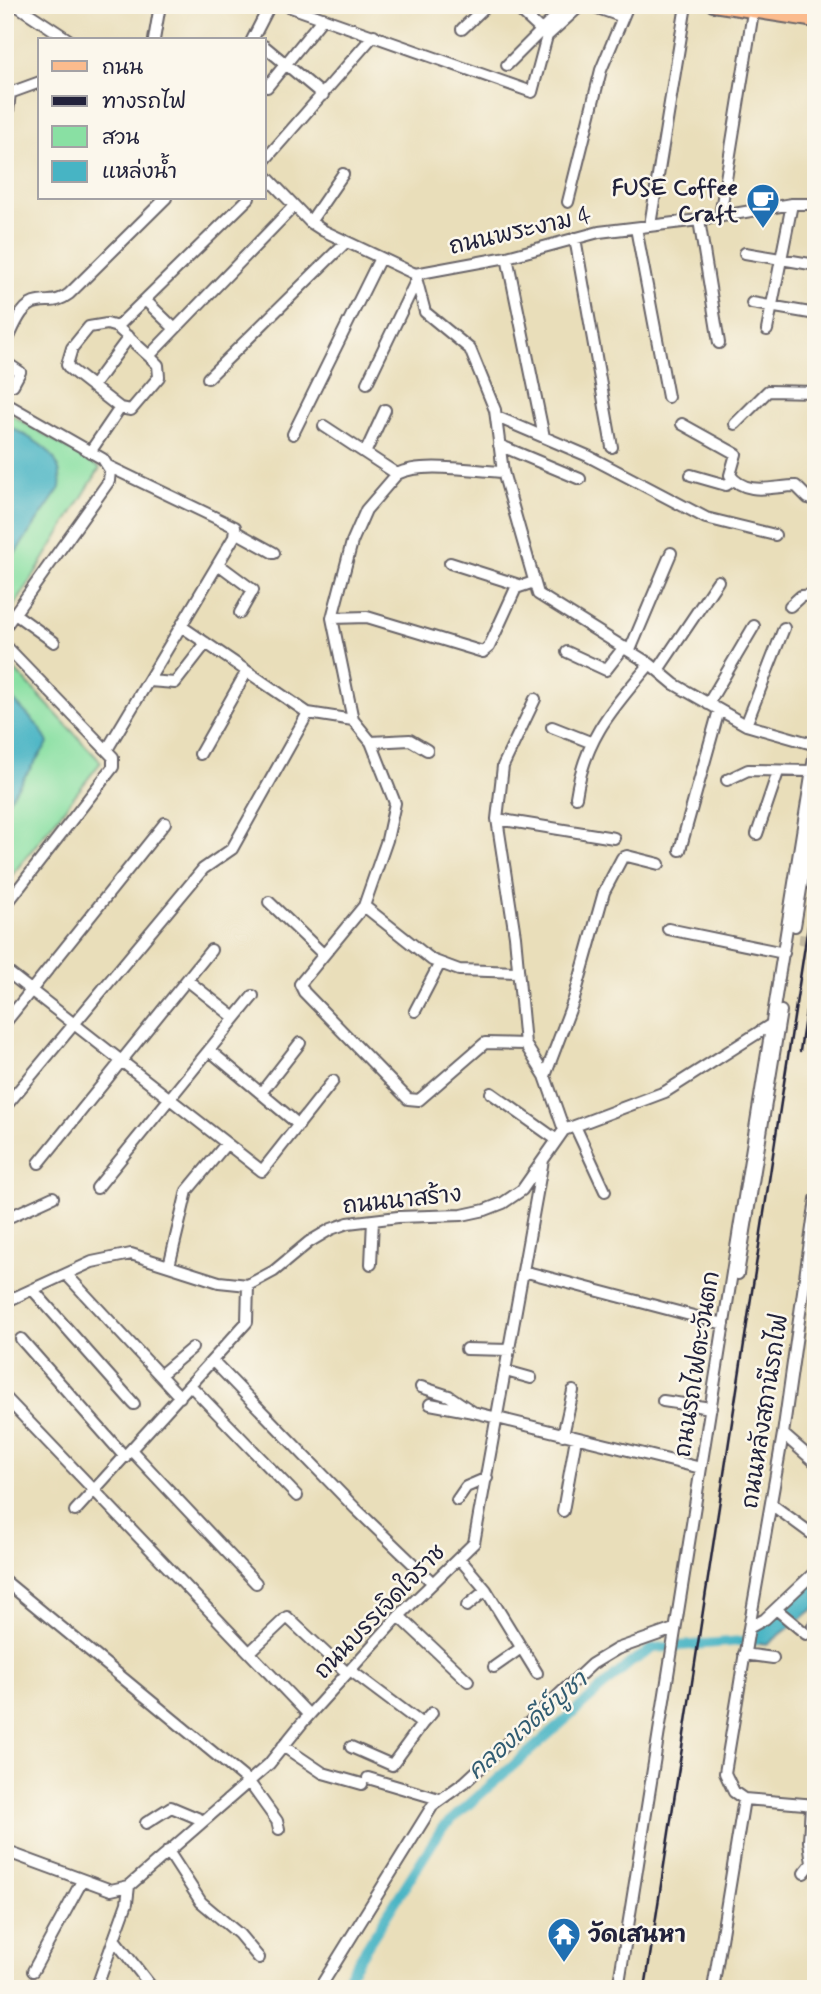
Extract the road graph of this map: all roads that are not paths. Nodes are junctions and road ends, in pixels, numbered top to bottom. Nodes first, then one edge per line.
1 (16, 5) edge
2 (160, 5) edge
3 (270, 5) edge
4 (285, 5) edge
5 (487, 5) edge
6 (514, 5) edge
7 (567, 5) edge
8 (581, 5) edge
9 (589, 5) edge
10 (628, 5) edge
11 (686, 5) edge
12 (713, 5) edge
13 (753, 12) junction
14 (623, 16) junction
15 (323, 18) junction
16 (816, 21) edge
17 (462, 29) dead end
18 (542, 31) junction
19 (374, 35) junction
20 (66, 38) edge
21 (154, 38) edge
22 (253, 38) edge
23 (266, 48) edge
24 (286, 63) junction
25 (507, 65) dead end
26 (38, 83) edge
27 (267, 87) dead end
28 (8, 94) edge
29 (323, 95) junction
30 (5, 140) edge
31 (266, 160) edge
32 (343, 174) dead end
33 (266, 180) edge
34 (164, 200) edge
35 (246, 200) edge
36 (568, 202) dead end
37 (792, 204) junction
38 (816, 204) edge
39 (294, 206) junction
40 (720, 216) junction
41 (699, 220) junction
42 (310, 222) junction
43 (650, 225) junction
44 (636, 228) junction
45 (575, 238) junction
46 (346, 242) junction
47 (745, 253) dead end
48 (507, 257) junction
49 (380, 258) junction
50 (782, 258) junction
51 (816, 265) edge
52 (416, 277) junction
53 (145, 300) junction
54 (752, 303) dead end
55 (772, 308) junction
56 (816, 314) edge
57 (117, 327) junction
58 (175, 329) junction
59 (767, 330) dead end
60 (129, 337) junction
61 (7, 339) edge
62 (719, 343) dead end
63 (149, 356) junction
64 (5, 362) edge
65 (208, 378) dead end
66 (368, 383) dead end
67 (13, 385) dead end
68 (92, 387) junction
69 (816, 392) edge
70 (668, 397) dead end
71 (5, 403) edge
72 (120, 408) junction
73 (385, 410) dead end
74 (497, 417) junction
75 (682, 424) dead end
76 (735, 424) dead end
77 (324, 426) dead end
78 (293, 434) dead end
79 (544, 438) junction
80 (499, 445) junction
81 (612, 447) dead end
82 (366, 451) junction
83 (90, 452) junction
84 (108, 466) junction
85 (503, 472) junction
86 (397, 474) junction
87 (691, 475) dead end
88 (580, 478) dead end
89 (734, 480) junction
90 (816, 500) edge
91 (236, 532) junction
92 (775, 535) dead end
93 (274, 553) dead end
94 (671, 553) dead end
95 (450, 563) dead end
96 (218, 564) junction
97 (718, 581) dead end
98 (534, 582) junction
99 (519, 584) junction
100 (816, 595) edge
101 (790, 606) dead end
102 (240, 613) dead end
103 (15, 614) junction
104 (332, 618) junction
105 (181, 626) junction
106 (754, 626) dead end
107 (5, 627) edge
108 (784, 628) dead end
109 (54, 642) dead end
110 (206, 643) junction
111 (5, 645) edge
112 (627, 648) junction
113 (567, 652) dead end
114 (654, 667) junction
115 (247, 671) junction
116 (149, 681) junction
117 (535, 699) dead end
118 (708, 704) junction
119 (719, 709) junction
120 (308, 713) junction
121 (353, 720) junction
122 (746, 725) junction
123 (552, 727) dead end
124 (371, 742) junction
125 (590, 742) junction
126 (816, 745) edge
127 (108, 748) junction
128 (427, 750) dead end
129 (200, 754) dead end
130 (812, 771) junction
131 (778, 772) junction
132 (727, 780) dead end
133 (576, 797) dead end
134 (816, 797) edge
135 (497, 819) junction
136 (166, 823) dead end
137 (757, 834) dead end
138 (614, 838) dead end
139 (680, 850) dead end
140 (659, 864) dead end
141 (269, 902) dead end
142 (5, 906) edge
143 (365, 906) junction
144 (668, 929) dead end
145 (211, 950) dead end
146 (783, 953) junction
147 (323, 954) junction
148 (440, 964) junction
149 (5, 971) edge
150 (517, 972) junction
151 (187, 980) junction
152 (32, 990) junction
153 (253, 996) dead end
154 (415, 1012) dead end
155 (235, 1018) junction
156 (5, 1023) edge
157 (72, 1024) junction
158 (772, 1024) junction
159 (300, 1043) dead end
160 (525, 1044) junction
161 (209, 1050) junction
162 (122, 1060) junction
163 (545, 1076) junction
164 (333, 1081) dead end
165 (261, 1093) junction
166 (491, 1093) dead end
167 (169, 1098) junction
168 (5, 1107) edge
169 (299, 1125) junction
170 (566, 1132) junction
171 (226, 1144) junction
172 (542, 1160) junction
173 (39, 1163) dead end
174 (97, 1188) dead end
175 (605, 1191) dead end
176 (53, 1197) dead end
177 (816, 1199) edge
178 (5, 1219) edge
179 (373, 1220) junction
180 (371, 1264) dead end
181 (169, 1266) junction
182 (523, 1271) junction
183 (66, 1274) junction
184 (248, 1285) junction
185 (33, 1290) junction
186 (5, 1302) edge
187 (727, 1308) junction
188 (724, 1324) junction
189 (21, 1339) dead end
190 (192, 1348) dead end
191 (466, 1349) dead end
192 (510, 1350) junction
193 (214, 1362) junction
194 (506, 1371) junction
195 (160, 1375) junction
196 (531, 1377) dead end
197 (191, 1386) junction
198 (421, 1387) dead end
199 (573, 1391) dead end
200 (5, 1397) edge
201 (180, 1397) junction
202 (663, 1401) dead end
203 (134, 1404) dead end
204 (430, 1404) dead end
205 (711, 1408) junction
206 (473, 1412) junction
207 (498, 1419) junction
208 (783, 1434) junction
209 (563, 1435) junction
210 (576, 1438) junction
211 (128, 1454) junction
212 (816, 1463) edge
213 (701, 1468) junction
214 (487, 1478) junction
215 (95, 1490) junction
216 (298, 1496) dead end
217 (457, 1500) dead end
218 (771, 1504) junction
219 (75, 1511) dead end
220 (563, 1511) dead end
221 (816, 1537) edge
222 (459, 1558) junction
223 (816, 1571) edge
224 (5, 1581) edge
225 (256, 1583) dead end
226 (433, 1583) junction
227 (486, 1590) junction
228 (467, 1606) dead end
229 (779, 1611) junction
230 (399, 1616) junction
231 (749, 1630) junction
232 (809, 1630) edge
233 (673, 1641) junction
234 (521, 1648) junction
235 (745, 1651) junction
236 (250, 1652) junction
237 (773, 1658) dead end
238 (494, 1667) dead end
239 (349, 1671) junction
240 (537, 1673) dead end
241 (468, 1681) dead end
242 (432, 1713) dead end
243 (309, 1715) junction
244 (422, 1724) junction
245 (283, 1746) junction
246 (351, 1747) dead end
247 (249, 1782) junction
248 (439, 1799) junction
249 (744, 1800) junction
250 (813, 1805) edge
251 (202, 1820) junction
252 (146, 1823) dead end
253 (279, 1829) dead end
254 (5, 1851) edge
255 (168, 1851) junction
256 (804, 1873) dead end
257 (82, 1881) junction
258 (129, 1886) junction
259 (114, 1939) junction
260 (259, 1958) dead end
261 (33, 1971) dead end
262 (96, 1989) edge
263 (153, 1989) edge
264 (319, 1989) edge
265 (618, 1989) edge
266 (713, 1989) edge

1 - 20 street
2 - 21 street
3 - 22 street
4 - 15 street
5 - 17 street
6 - 18 street
7 - 18 street
8 - 19 street
9 - 14 street
10 - 14 street
11 - 43 street
12 - 13 main road
13 - 16 main road
13 - 40 street
14 - 36 street
15 - 19 street
15 - 24 street
18 - 25 street
19 - 29 street
23 - 24 street
24 - 27 street
24 - 29 street
26 - 28 street
28 - 30 street
29 - 31 street
32 - 42 street
33 - 39 street
34 - 61 street
35 - 53 street
37 - 38 street, ถนนพระงาม 4
37 - 40 street, ถนนพระงาม 4
37 - 50 street
39 - 42 street
39 - 58 street
40 - 41 street, ถนนพระงาม 4
41 - 43 street, ถนนพระงาม 4
41 - 62 street
42 - 46 street
43 - 44 street, ถนนพระงาม 4
44 - 45 street, ถนนพระงาม 4
44 - 70 street
45 - 48 street, ถนนพระงาม 4
45 - 81 street
46 - 49 street
46 - 65 street
47 - 50 street
48 - 52 street, ถนนพระงาม 4
48 - 79 street
49 - 52 street
49 - 78 street
50 - 51 street
50 - 55 street
52 - 66 street
52 - 74 street
53 - 57 street
53 - 58 street
54 - 55 street
55 - 56 street
55 - 59 street
57 - 60 street
57 - 68 street
58 - 63 street
60 - 63 street
60 - 68 street
63 - 72 street
64 - 67 street
68 - 72 street
69 - 76 street
71 - 83 street
72 - 83 street
73 - 82 street
74 - 79 street
74 - 80 street
75 - 89 street
77 - 82 street
79 - 92 street
80 - 85 street
80 - 88 street
82 - 86 street
83 - 84 street
84 - 91 street
84 - 103 street
85 - 86 street
85 - 98 street
86 - 104 street
87 - 89 street
89 - 90 street
91 - 93 street
91 - 96 street
94 - 112 street
95 - 99 street
96 - 102 street
96 - 105 street
97 - 114 street
98 - 99 street
98 - 112 street
99 - 104 street
100 - 101 street
103 - 107 street
103 - 109 street
104 - 121 street
105 - 110 street
105 - 116 street
106 - 118 street
108 - 122 street
110 - 115 street
110 - 116 street
111 - 127 street
112 - 113 street
112 - 114 street
114 - 118 street
114 - 125 street
115 - 120 street
115 - 129 street
116 - 127 street
117 - 135 street
118 - 119 street
119 - 122 street
119 - 139 street
120 - 121 street
120 - 157 street
121 - 124 street
122 - 126 street
123 - 125 street
124 - 128 street
124 - 143 street
125 - 133 street
126 - 130 street, ถนนรถไฟตะวันตก
127 - 142 street
130 - 131 street
130 - 146 street, ถนนรถไฟตะวันตก
131 - 132 street
131 - 137 street
134 - 187 street
135 - 138 street
135 - 150 street
136 - 152 street
140 - 163 street
141 - 147 street
143 - 147 street
143 - 148 street
144 - 146 street
145 - 151 street
146 - 158 street, ถนนรถไฟตะวันตก
147 - 160 street
148 - 150 street
148 - 154 street
149 - 152 street
150 - 160 street
151 - 155 street
151 - 162 street
152 - 156 street
152 - 157 street
153 - 155 street
155 - 161 street
157 - 162 street
157 - 168 street
158 - 170 street
158 - 187 street, ถนนรถไฟตะวันตก
159 - 165 street
160 - 163 street
161 - 165 street
161 - 167 street
162 - 167 street
162 - 173 street
163 - 170 street
164 - 169 street
165 - 169 street
166 - 170 street
167 - 171 street
167 - 174 street
169 - 171 street
170 - 172 street, ถนนนาสร้าง
170 - 175 street
171 - 181 street
172 - 179 street, ถนนนาสร้าง
172 - 182 street, ถนนบรรเจิดใจราช
176 - 178 street
177 - 208 street, ถนนหลังสถานีรถไฟ
179 - 180 street
179 - 184 street, ถนนนาสร้าง
181 - 183 street
181 - 184 street
182 - 188 street
182 - 192 street, ถนนบรรเจิดใจราช
183 - 185 street
183 - 195 street
184 - 193 street
185 - 186 street
185 - 203 street
187 - 188 street, ถนนรถไฟตะวันตก
188 - 205 street, ถนนรถไฟตะวันตก
189 - 211 street
190 - 195 street
191 - 192 street
192 - 194 street, ถนนบรรเจิดใจราช
193 - 197 street
193 - 226 street
194 - 196 street
194 - 207 street, ถนนบรรเจิดใจราช
195 - 201 street
197 - 201 street
197 - 216 street
198 - 206 street
199 - 209 street
200 - 215 street
201 - 211 street
202 - 205 street
204 - 206 street
205 - 213 street, ถนนรถไฟตะวันตก
206 - 207 street
207 - 209 street
207 - 214 street, ถนนบรรเจิดใจราช
208 - 212 street
208 - 218 street, ถนนหลังสถานีรถไฟ
209 - 210 street
210 - 213 street
210 - 220 street
211 - 215 street
211 - 225 street
213 - 233 street, ถนนรถไฟตะวันตก
214 - 217 street
214 - 222 street, ถนนบรรเจิดใจราช
215 - 219 street
215 - 236 street
218 - 221 street
218 - 231 street, ถนนหลังสถานีรถไฟ
222 - 226 street, ถนนบรรเจิดใจราช
222 - 227 street
223 - 229 street
224 - 247 street
226 - 230 street, ถนนบรรเจิดใจราช
227 - 228 street
227 - 234 street
229 - 231 street
229 - 232 street
230 - 239 street, ถนนบรรเจิดใจราช
230 - 241 street
231 - 235 street, ถนนหลังสถานีรถไฟ
233 - 248 street
233 - 265 street, ถนนรถไฟตะวันตก
234 - 238 street
234 - 240 street
235 - 237 street
235 - 249 street, ถนนหลังสถานีรถไฟ
236 - 239 street
236 - 243 street
239 - 243 street, ถนนบรรเจิดใจราช
239 - 244 street
242 - 244 street
243 - 245 street, ถนนบรรเจิดใจราช
244 - 246 street
245 - 247 street, ถนนบรรเจิดใจราช
245 - 248 street
247 - 251 street, ถนนบรรเจิดใจราช
247 - 253 street
248 - 264 street
249 - 250 street
249 - 266 street
250 - 256 street
251 - 252 street
251 - 255 street, ถนนบรรเจิดใจราช
254 - 257 street
255 - 258 street, ถนนบรรเจิดใจราช
255 - 260 street
257 - 258 street
257 - 261 street
258 - 259 street
259 - 262 street
259 - 263 street

